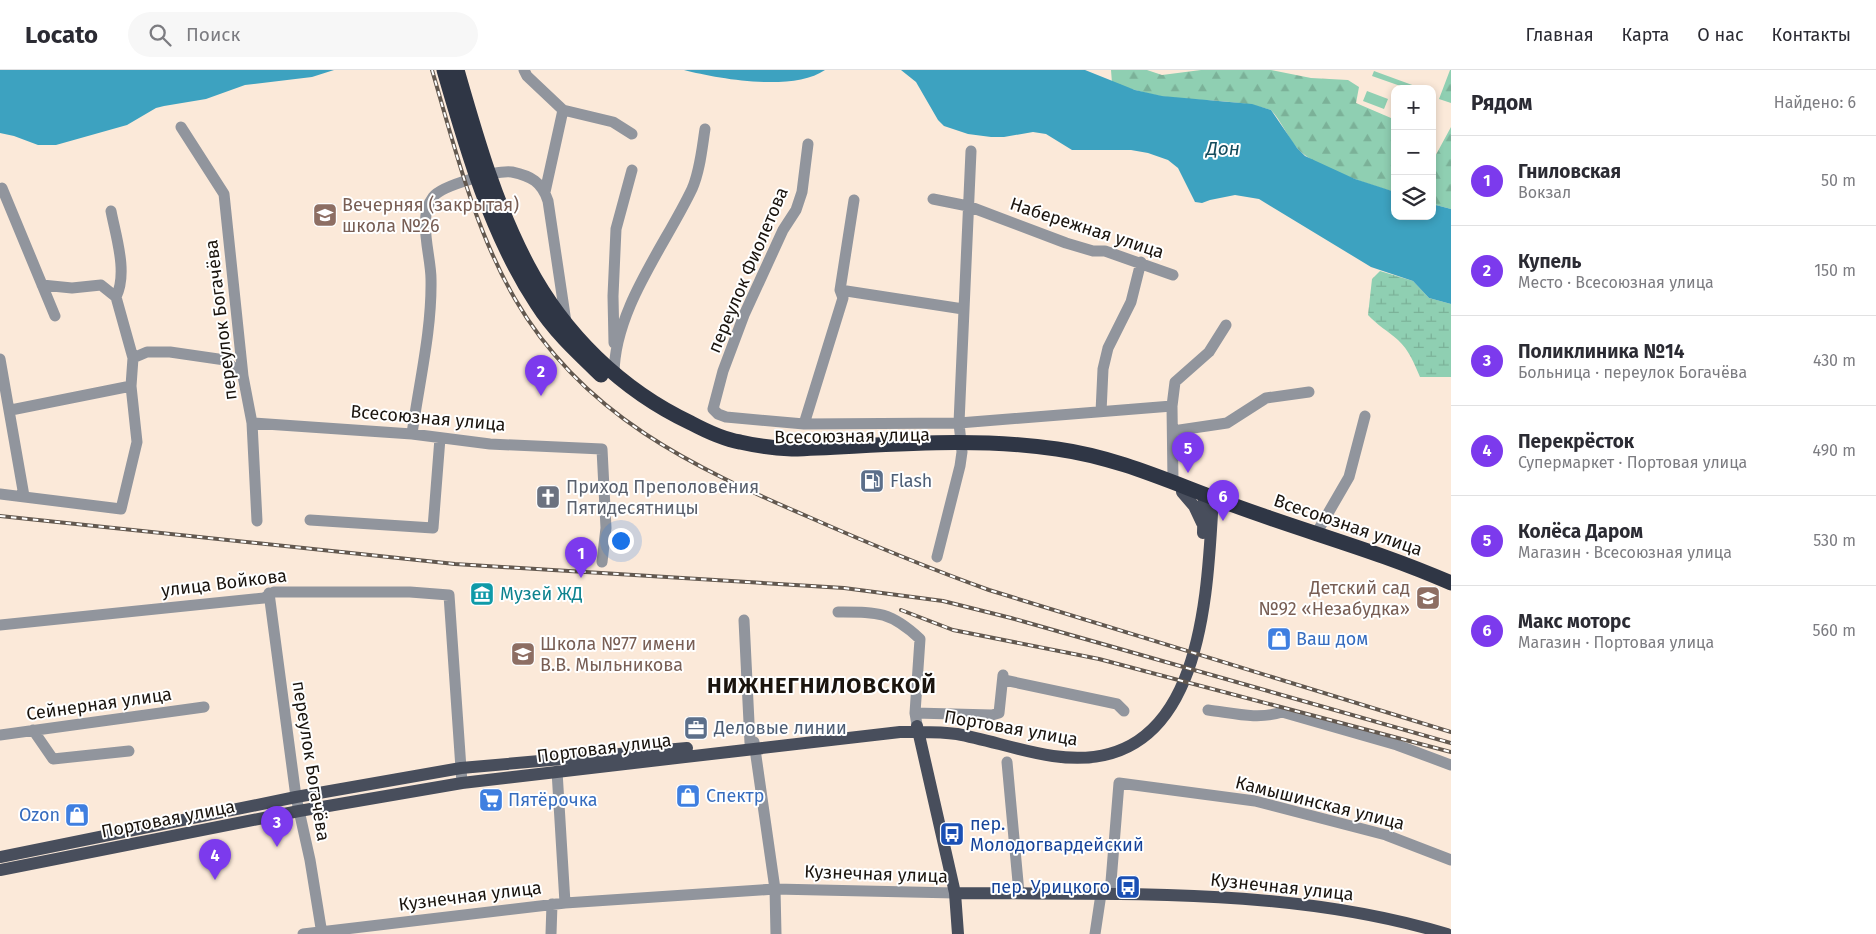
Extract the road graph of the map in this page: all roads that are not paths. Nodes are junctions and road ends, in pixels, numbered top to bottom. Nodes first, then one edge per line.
1 (444, 70) edge
2 (457, 70) edge
3 (524, 70) edge
4 (563, 110) junction
5 (182, 126) dead end
6 (705, 129) dead end
7 (632, 134) dead end
8 (808, 144) dead end
9 (970, 151) dead end
10 (632, 170) dead end
11 (2, 188) dead end
12 (545, 192) junction
13 (933, 199) dead end
14 (854, 200) dead end
15 (968, 206) junction
16 (111, 211) dead end
17 (505, 233) junction
18 (1141, 262) junction
19 (1173, 275) dead end
20 (42, 285) junction
21 (840, 290) junction
22 (116, 297) junction
23 (963, 309) junction
24 (55, 316) dead end
25 (558, 320) junction
26 (1226, 325) dead end
27 (133, 358) junction
28 (0, 359) edge
29 (614, 367) junction
30 (243, 376) junction
31 (132, 386) junction
32 (1309, 392) dead end
33 (1172, 406) junction
34 (11, 410) junction
35 (1101, 412) junction
36 (1365, 416) dead end
37 (252, 423) junction
38 (804, 424) junction
39 (959, 424) junction
40 (1173, 431) junction
41 (412, 434) junction
42 (440, 438) junction
43 (961, 447) junction
44 (1177, 486) junction
45 (0, 494) edge
46 (24, 496) junction
47 (1208, 498) junction
48 (1233, 505) junction
49 (310, 520) dead end
50 (257, 521) dead end
51 (1208, 528) junction
52 (1316, 534) junction
53 (937, 557) dead end
54 (602, 562) dead end
55 (1451, 583) edge
56 (270, 593) junction
57 (838, 612) dead end
58 (744, 620) dead end
59 (0, 624) edge
60 (204, 708) dead end
61 (1208, 710) dead end
62 (1124, 711) dead end
63 (917, 723) junction
64 (33, 730) junction
65 (0, 735) edge
66 (753, 745) junction
67 (129, 752) dead end
68 (1006, 762) dead end
69 (1451, 765) edge
70 (461, 768) junction
71 (557, 771) junction
72 (462, 783) junction
73 (296, 797) junction
74 (299, 811) junction
75 (0, 857) edge
76 (1451, 860) edge
77 (0, 870) edge
78 (775, 889) junction
79 (955, 893) junction
80 (1019, 893) junction
81 (1105, 894) junction
82 (565, 903) junction
83 (552, 904) junction
84 (322, 932) edge
85 (303, 934) edge
86 (551, 934) edge
87 (776, 934) edge
88 (958, 934) edge
89 (1095, 934) edge
90 (1446, 934) edge

1 - 17 highway
2 - 17 highway
3 - 4 street
4 - 7 street
4 - 12 street
5 - 30 street, переулок Богачёва
6 - 29 street
8 - 38 street, переулок Фиолетова
9 - 15 street
10 - 29 street
11 - 20 street
12 - 25 street
12 - 41 street
13 - 15 street, Набережная улица
14 - 21 street
15 - 18 street, Набережная улица
15 - 23 street
16 - 22 street
17 - 25 highway, Всесоюзная улица
18 - 19 street, Набережная улица
18 - 35 street
20 - 22 street
20 - 24 street
21 - 23 street
21 - 38 street
22 - 27 street
23 - 39 street
25 - 29 highway, Всесоюзная улица
25 - 43 highway, Всесоюзная улица
26 - 33 street
27 - 30 street
27 - 31 street
28 - 34 street
29 - 43 highway, Всесоюзная улица
30 - 37 street, переулок Богачёва
31 - 34 street
31 - 46 street
32 - 40 street
33 - 35 street
33 - 40 street
34 - 46 street
35 - 39 street
36 - 52 street
37 - 41 street, Всесоюзная улица
37 - 50 street, переулок Богачёва
38 - 39 street
39 - 43 street
40 - 44 street
41 - 42 street, Всесоюзная улица
42 - 49 street
42 - 54 street, Всесоюзная улица
43 - 44 highway, Всесоюзная улица
43 - 53 street
44 - 47 highway, Всесоюзная улица
44 - 51 main road
45 - 46 street
47 - 48 highway, Всесоюзная улица
47 - 51 main road, Портовая улица
48 - 51 main road
48 - 52 highway, Всесоюзная улица
51 - 63 main road, Портовая улица
52 - 55 highway, Всесоюзная улица
56 - 59 street, улица Войкова
56 - 70 street, улица Войкова
56 - 73 street, переулок Богачёва
57 - 63 street
58 - 66 street
60 - 64 street, Сейнерная улица
61 - 69 street
62 - 63 street
63 - 66 main road, Портовая улица
63 - 79 main road
64 - 65 street, Сейнерная улица
64 - 67 street
66 - 70 main road, Портовая улица
66 - 71 main road, Портовая улица
66 - 78 street
68 - 80 street
70 - 72 street
70 - 73 main road, Портовая улица
71 - 72 main road, Портовая улица
71 - 82 street
72 - 74 main road, Портовая улица
73 - 74 street, переулок Богачёва
73 - 75 main road, Портовая улица
74 - 77 main road, Портовая улица
74 - 84 street, переулок Богачёва
76 - 81 street, Камышинская улица
78 - 79 street, Кузнечная улица
78 - 82 street, Кузнечная улица
78 - 87 street
79 - 80 main road, Кузнечная улица
79 - 88 main road
80 - 81 main road, Кузнечная улица
81 - 89 street
81 - 90 main road, Кузнечная улица
82 - 83 street, Кузнечная улица
83 - 84 street, Кузнечная улица
83 - 86 street
84 - 85 street, Кузнечная улица

